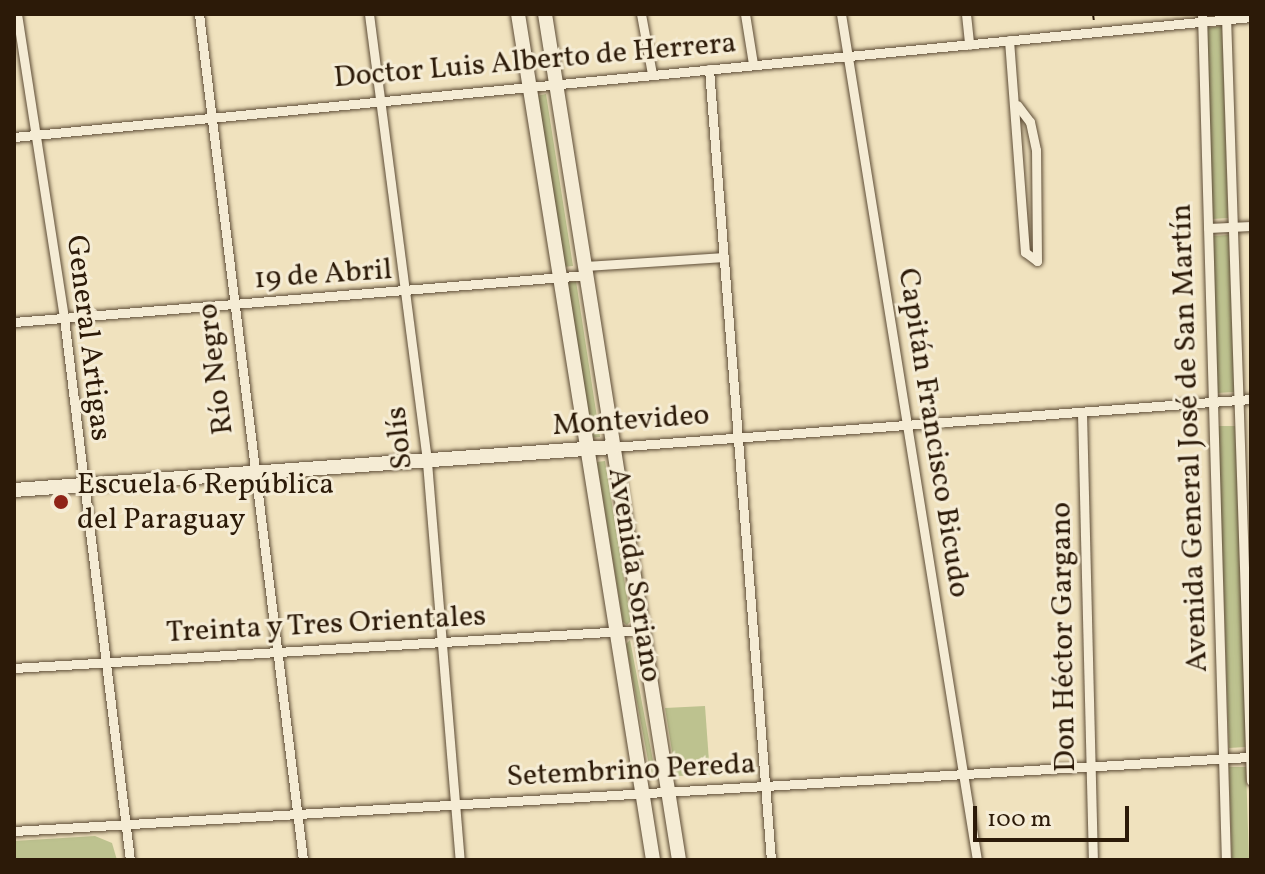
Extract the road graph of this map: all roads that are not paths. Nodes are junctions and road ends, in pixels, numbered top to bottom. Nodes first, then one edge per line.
1 (17, 14) edge
2 (199, 14) edge
3 (369, 14) edge
4 (518, 14) edge
5 (545, 14) edge
6 (641, 14) edge
7 (745, 14) edge
8 (841, 14) edge
9 (966, 14) edge
10 (1202, 17) edge
11 (1226, 17) edge
12 (1251, 17) edge
13 (1009, 40) junction
14 (969, 45) junction
15 (848, 55) junction
16 (753, 64) junction
17 (709, 69) junction
18 (652, 74) junction
19 (557, 82) junction
20 (529, 85) junction
21 (382, 98) junction
22 (1017, 105) junction
23 (212, 116) junction
24 (35, 135) junction
25 (14, 137) edge
26 (1251, 226) edge
27 (1234, 227) junction
28 (1208, 228) junction
29 (724, 257) junction
30 (587, 270) junction
31 (560, 278) junction
32 (409, 292) junction
33 (233, 306) junction
34 (64, 318) junction
35 (14, 322) edge
36 (1246, 400) edge
37 (1212, 402) junction
38 (1082, 413) junction
39 (908, 427) junction
40 (738, 440) junction
41 (613, 447) junction
42 (588, 449) junction
43 (427, 462) junction
44 (253, 474) junction
45 (82, 487) junction
46 (14, 490) edge
47 (641, 630) junction
48 (616, 632) junction
49 (442, 644) junction
50 (276, 653) junction
51 (106, 660) junction
52 (1249, 664) edge
53 (14, 668) edge
54 (1224, 757) junction
55 (1250, 757) edge
56 (1091, 768) junction
57 (965, 777) junction
58 (1251, 781) edge
59 (764, 787) junction
60 (643, 792) junction
61 (667, 792) junction
62 (455, 805) junction
63 (299, 813) junction
64 (125, 823) junction
65 (14, 831) edge
66 (130, 860) edge
67 (303, 860) edge
68 (460, 860) edge
69 (653, 860) edge
70 (679, 860) edge
71 (771, 860) edge
72 (977, 860) edge
73 (1093, 860) edge
74 (1226, 860) edge

1 - 24 street, General Artigas
2 - 23 street, Río Negro
3 - 21 street, Solís
4 - 20 street, Avenida Soriano
5 - 19 street, Avenida Soriano
6 - 18 street
7 - 16 street
8 - 15 street, Capitán Francisco Bicudo
9 - 14 street
10 - 11 street, Doctor Luis Alberto de Herrera
10 - 13 street, Doctor Luis Alberto de Herrera
10 - 28 street, Avenida General José de San Martín
11 - 12 street, Doctor Luis Alberto de Herrera
11 - 27 street, Avenida General José de San Martín
13 - 14 street, Doctor Luis Alberto de Herrera
13 - 22 street
14 - 15 street, Doctor Luis Alberto de Herrera
15 - 16 street, Doctor Luis Alberto de Herrera
15 - 39 street, Capitán Francisco Bicudo
16 - 17 street, Doctor Luis Alberto de Herrera
17 - 18 street, Doctor Luis Alberto de Herrera
17 - 29 street
18 - 19 street, Doctor Luis Alberto de Herrera
19 - 20 street, Doctor Luis Alberto de Herrera
19 - 30 street, Avenida Soriano
20 - 21 street, Doctor Luis Alberto de Herrera
20 - 31 street, Avenida Soriano
21 - 23 street, Doctor Luis Alberto de Herrera
21 - 32 street, Solís
22 - 22 street
23 - 24 street, Doctor Luis Alberto de Herrera
23 - 33 street, Río Negro
24 - 25 street, Doctor Luis Alberto de Herrera
24 - 34 street, General Artigas
26 - 27 street
27 - 28 street
27 - 36 street, Avenida General José de San Martín
28 - 37 street, Avenida General José de San Martín
29 - 30 street, 19 de Abril
29 - 40 street
30 - 31 street, 19 de Abril
30 - 41 street, Avenida Soriano
31 - 32 street, 19 de Abril
31 - 42 street, Avenida Soriano
32 - 33 street, 19 de Abril
32 - 43 street, Solís
33 - 34 street, 19 de Abril
33 - 44 street, Río Negro
34 - 35 street, 19 de Abril
34 - 45 street, General Artigas
36 - 37 street, Montevideo
36 - 52 street, Avenida General José de San Martín
37 - 38 street, Montevideo
37 - 54 street, Avenida General José de San Martín
38 - 39 street, Montevideo
38 - 56 street, Don Héctor Gargano
39 - 40 street, Montevideo
39 - 57 street, Capitán Francisco Bicudo
40 - 41 street, Montevideo
40 - 59 street
41 - 42 street, Montevideo
41 - 47 street, Avenida Soriano
42 - 43 street, Montevideo
42 - 48 street, Avenida Soriano
43 - 44 street, Montevideo
43 - 49 street, Solís
44 - 45 street, Montevideo
44 - 50 street, Río Negro
45 - 46 street, Montevideo
45 - 51 street, General Artigas
47 - 48 street, Treinta y Tres Orientales
47 - 61 street, Avenida Soriano
48 - 49 street, Treinta y Tres Orientales
48 - 60 street, Avenida Soriano
49 - 50 street, Treinta y Tres Orientales
49 - 62 street, Solís
50 - 51 street, Treinta y Tres Orientales
50 - 63 street, Río Negro
51 - 53 street, Treinta y Tres Orientales
51 - 64 street, General Artigas
52 - 55 street, Avenida General José de San Martín
54 - 55 street, Setembrino Pereda
54 - 56 street, Setembrino Pereda
54 - 74 street, Avenida General José de San Martín
55 - 58 street, Avenida General José de San Martín
56 - 57 street, Setembrino Pereda
56 - 73 street, Don Héctor Gargano
57 - 59 street, Setembrino Pereda
57 - 72 street, Capitán Francisco Bicudo
59 - 61 street, Setembrino Pereda
59 - 71 street
60 - 61 street, Setembrino Pereda
60 - 62 street, Setembrino Pereda
60 - 69 street, Avenida Soriano
61 - 70 street, Avenida Soriano
62 - 63 street, Setembrino Pereda
62 - 68 street, Solís
63 - 64 street, Setembrino Pereda
63 - 67 street, Río Negro
64 - 65 street, Setembrino Pereda
64 - 66 street, General Artigas

